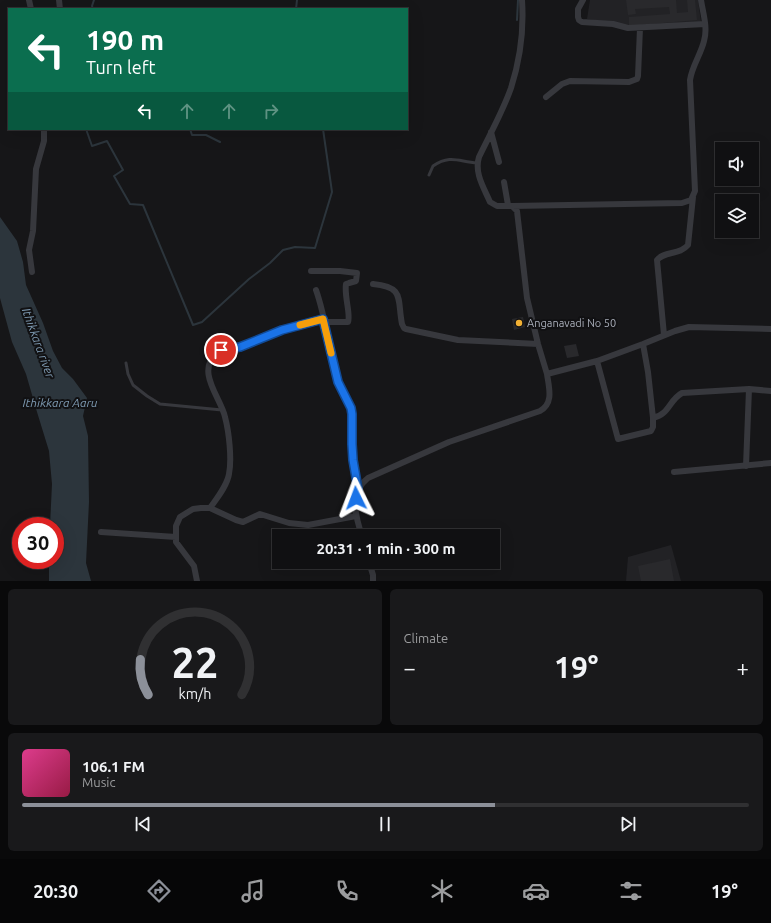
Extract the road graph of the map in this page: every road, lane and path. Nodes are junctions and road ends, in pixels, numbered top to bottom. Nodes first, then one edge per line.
1 (522, 0) edge
2 (583, 0) edge
3 (701, 0) edge
4 (705, 24) junction
5 (640, 28) junction
6 (546, 98) dead end
7 (44, 130) edge
8 (491, 132) junction
9 (499, 162) dead end
10 (478, 163) junction
11 (429, 175) dead end
12 (504, 182) dead end
13 (693, 197) junction
14 (510, 206) junction
15 (311, 271) dead end
16 (32, 272) dead end
17 (373, 284) dead end
18 (316, 290) dead end
19 (324, 321) junction
20 (771, 329) edge
21 (664, 335) junction
22 (538, 344) junction
23 (643, 344) junction
24 (597, 361) junction
25 (126, 363) dead end
26 (547, 374) junction
27 (749, 389) junction
28 (771, 391) edge
29 (224, 410) junction
30 (653, 418) junction
31 (771, 463) edge
32 (746, 466) junction
33 (674, 472) dead end
34 (358, 489) junction
35 (210, 508) junction
36 (356, 516) junction
37 (360, 529) edge
38 (101, 532) dead end
39 (176, 537) junction
40 (371, 569) edge
41 (197, 581) edge
42 (373, 581) edge

1 - 8 street
2 - 5 street
3 - 4 street
4 - 5 street
4 - 13 street
5 - 6 street
7 - 16 street
8 - 9 street
8 - 10 street
10 - 11 lane
10 - 14 street
12 - 14 street
13 - 14 street
13 - 21 street
14 - 22 street
15 - 19 street
17 - 22 street
18 - 19 street
19 - 29 street
19 - 34 street
20 - 21 street
21 - 23 street
22 - 26 street
23 - 24 street
23 - 30 street
24 - 26 street
24 - 30 street
25 - 29 lane
26 - 34 street
27 - 28 street
27 - 30 street
27 - 32 street
29 - 35 street
31 - 32 street
32 - 33 street
34 - 36 street
35 - 36 street
35 - 39 street
36 - 37 street
38 - 39 street
39 - 41 street
40 - 42 street

